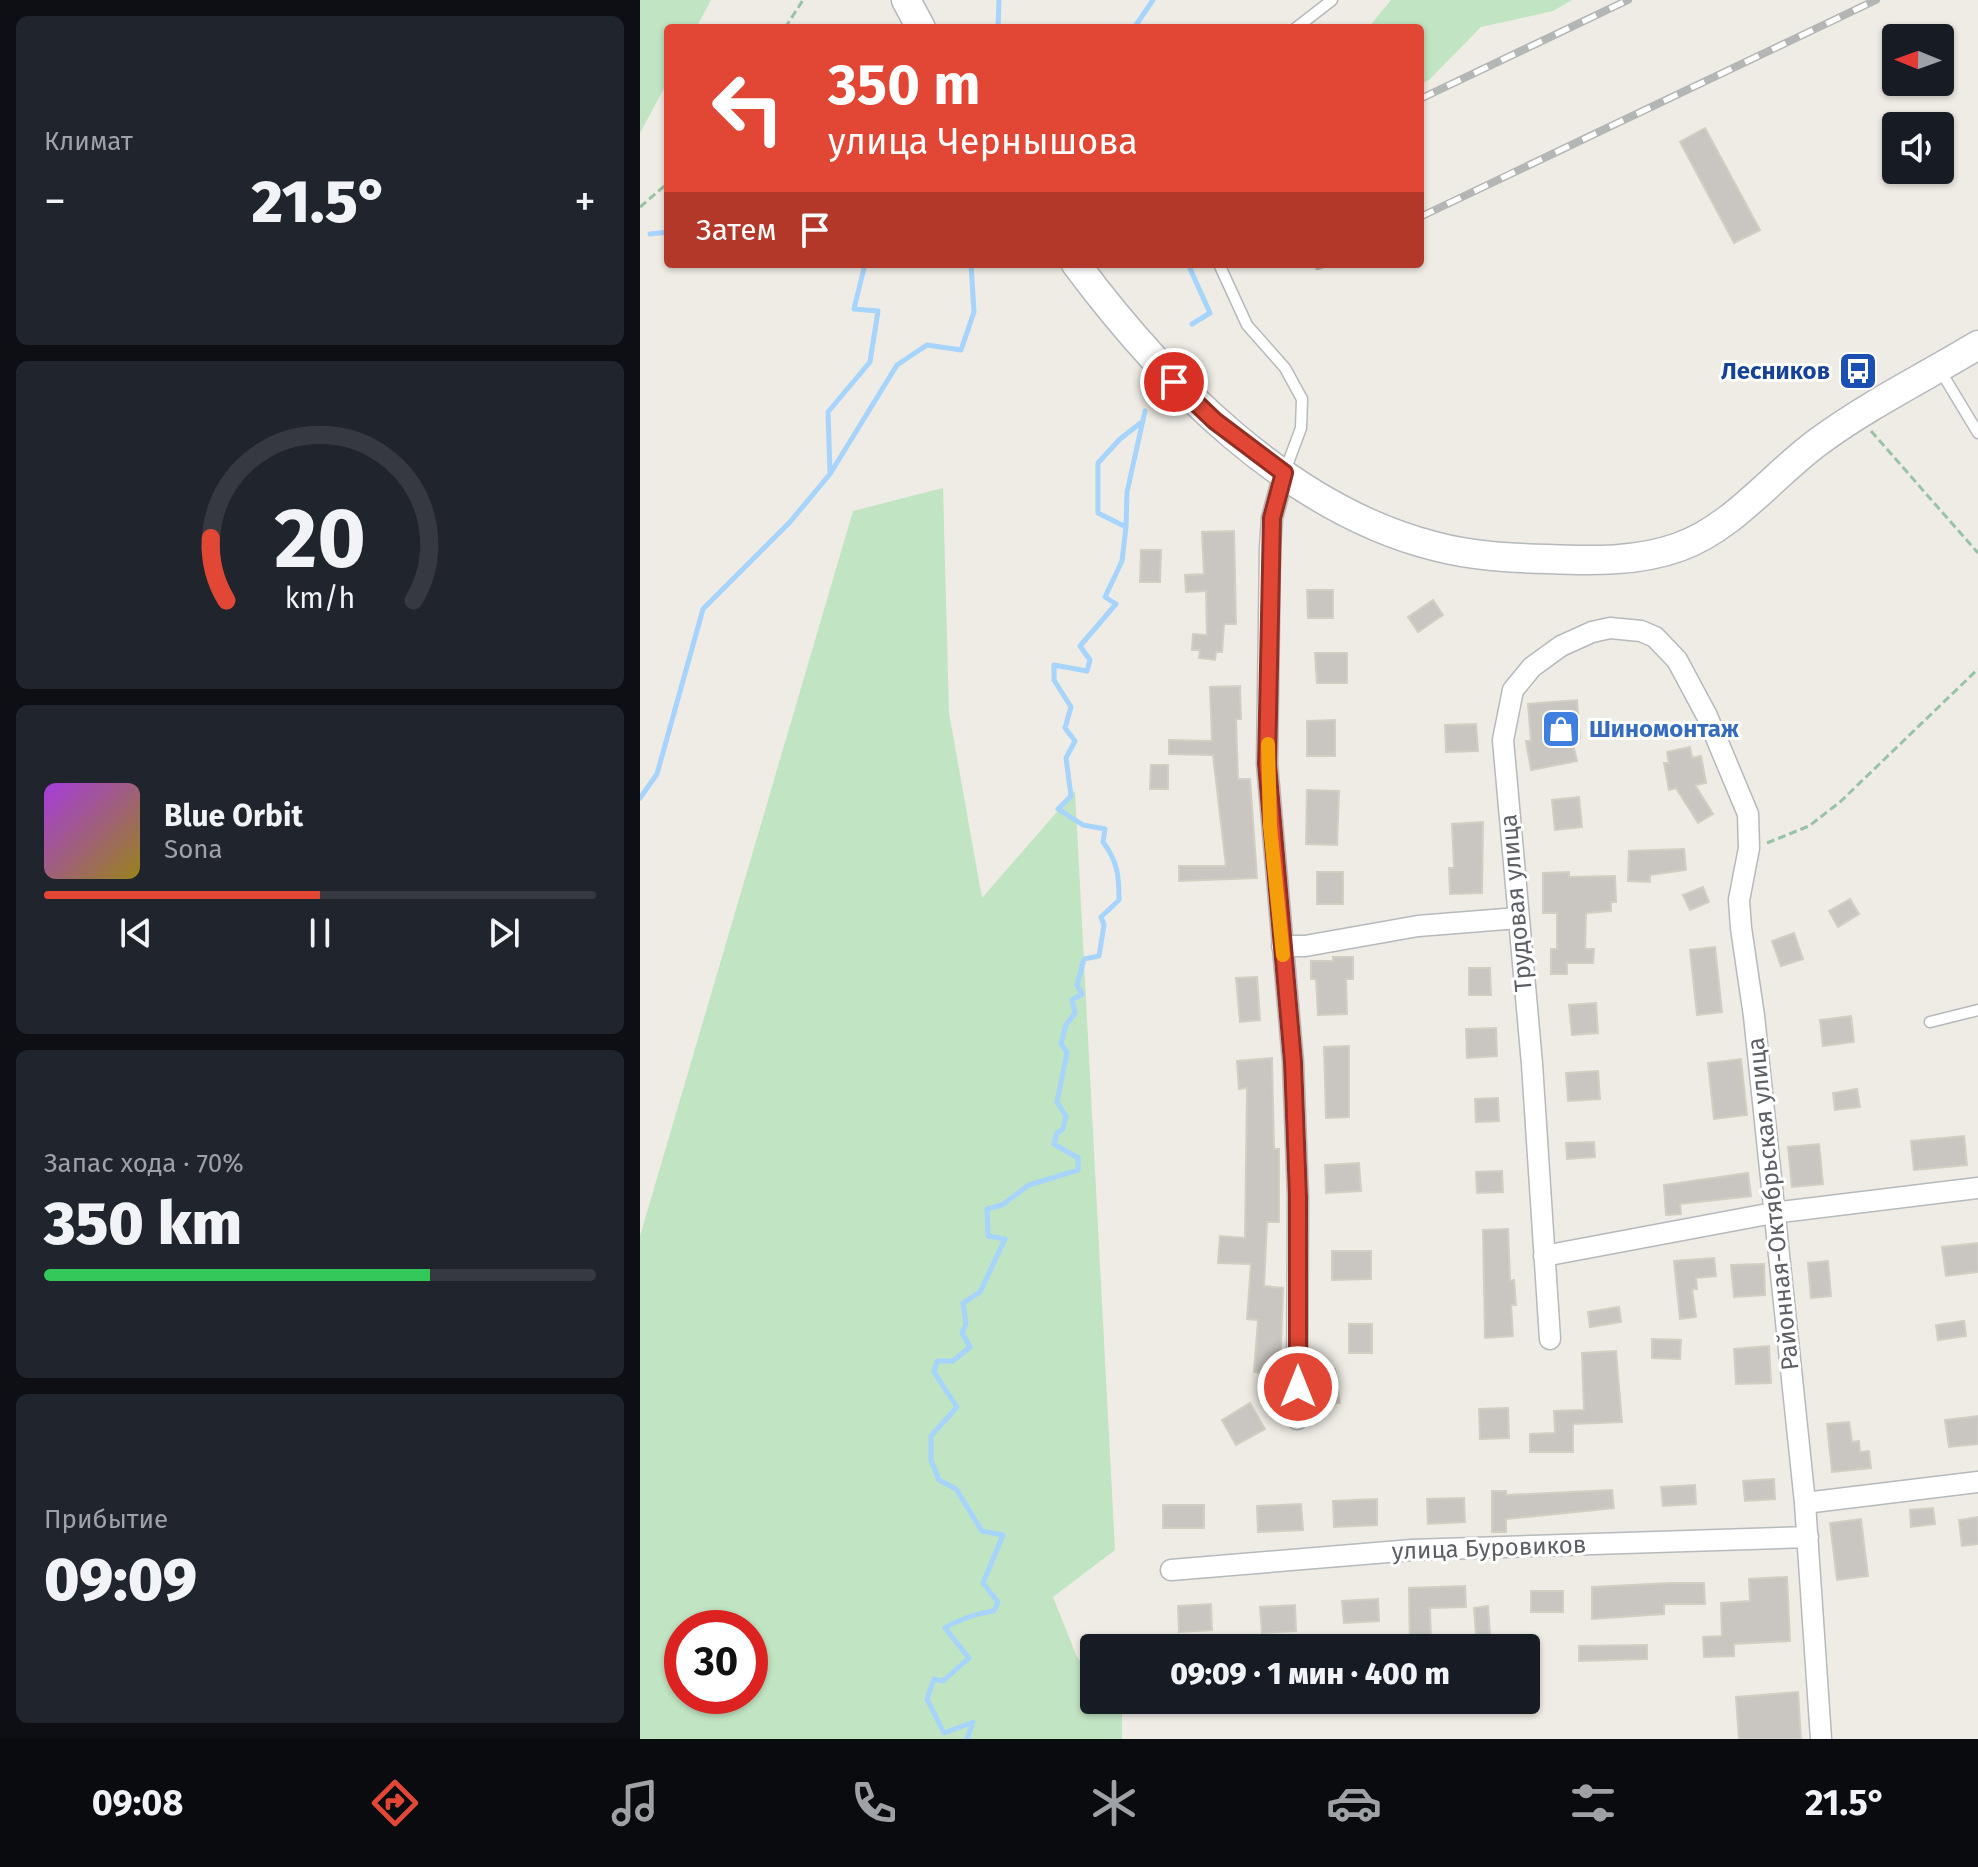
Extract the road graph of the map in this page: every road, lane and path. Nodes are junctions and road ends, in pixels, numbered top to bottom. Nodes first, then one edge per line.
1 (803, 0) edge
2 (906, 0) edge
3 (1332, 0) edge
4 (788, 24) edge
5 (919, 24) edge
6 (1301, 24) edge
7 (664, 186) edge
8 (640, 207) edge
9 (1079, 268) edge
10 (1221, 268) edge
11 (1978, 345) edge
12 (1939, 368) junction
13 (1858, 416) junction
14 (1978, 433) edge
15 (1284, 473) junction
16 (1978, 553) edge
17 (1978, 669) edge
18 (1689, 683) joint
19 (1749, 848) junction
20 (1518, 918) junction
21 (1282, 946) junction
22 (1978, 1010) edge
23 (1930, 1022) dead end
24 (1978, 1188) edge
25 (1773, 1213) junction
26 (1544, 1256) junction
27 (1550, 1339) dead end
28 (1297, 1419) dead end
29 (1978, 1482) edge
30 (1805, 1503) junction
31 (1808, 1537) junction
32 (1171, 1570) dead end
33 (1821, 1739) edge

1 - 4 path
2 - 5 main road
3 - 6 lane
7 - 8 path
9 - 15 main road
10 - 15 lane
11 - 12 main road
12 - 13 main road
12 - 14 lane
13 - 15 main road
13 - 16 path
15 - 21 street
17 - 19 path
18 - 19 street, Районная-Октябрьская улица
18 - 20 street, Трудовая улица
19 - 25 street, Районная-Октябрьская улица
20 - 21 street
20 - 26 street, Трудовая улица
21 - 28 street
22 - 23 lane
24 - 25 street
25 - 26 street
25 - 30 street, Районная-Октябрьская улица
26 - 27 street, Трудовая улица
29 - 30 street
30 - 31 street, Районная-Октябрьская улица
31 - 32 street, улица Буровиков
31 - 33 street, Районная-Октябрьская улица

